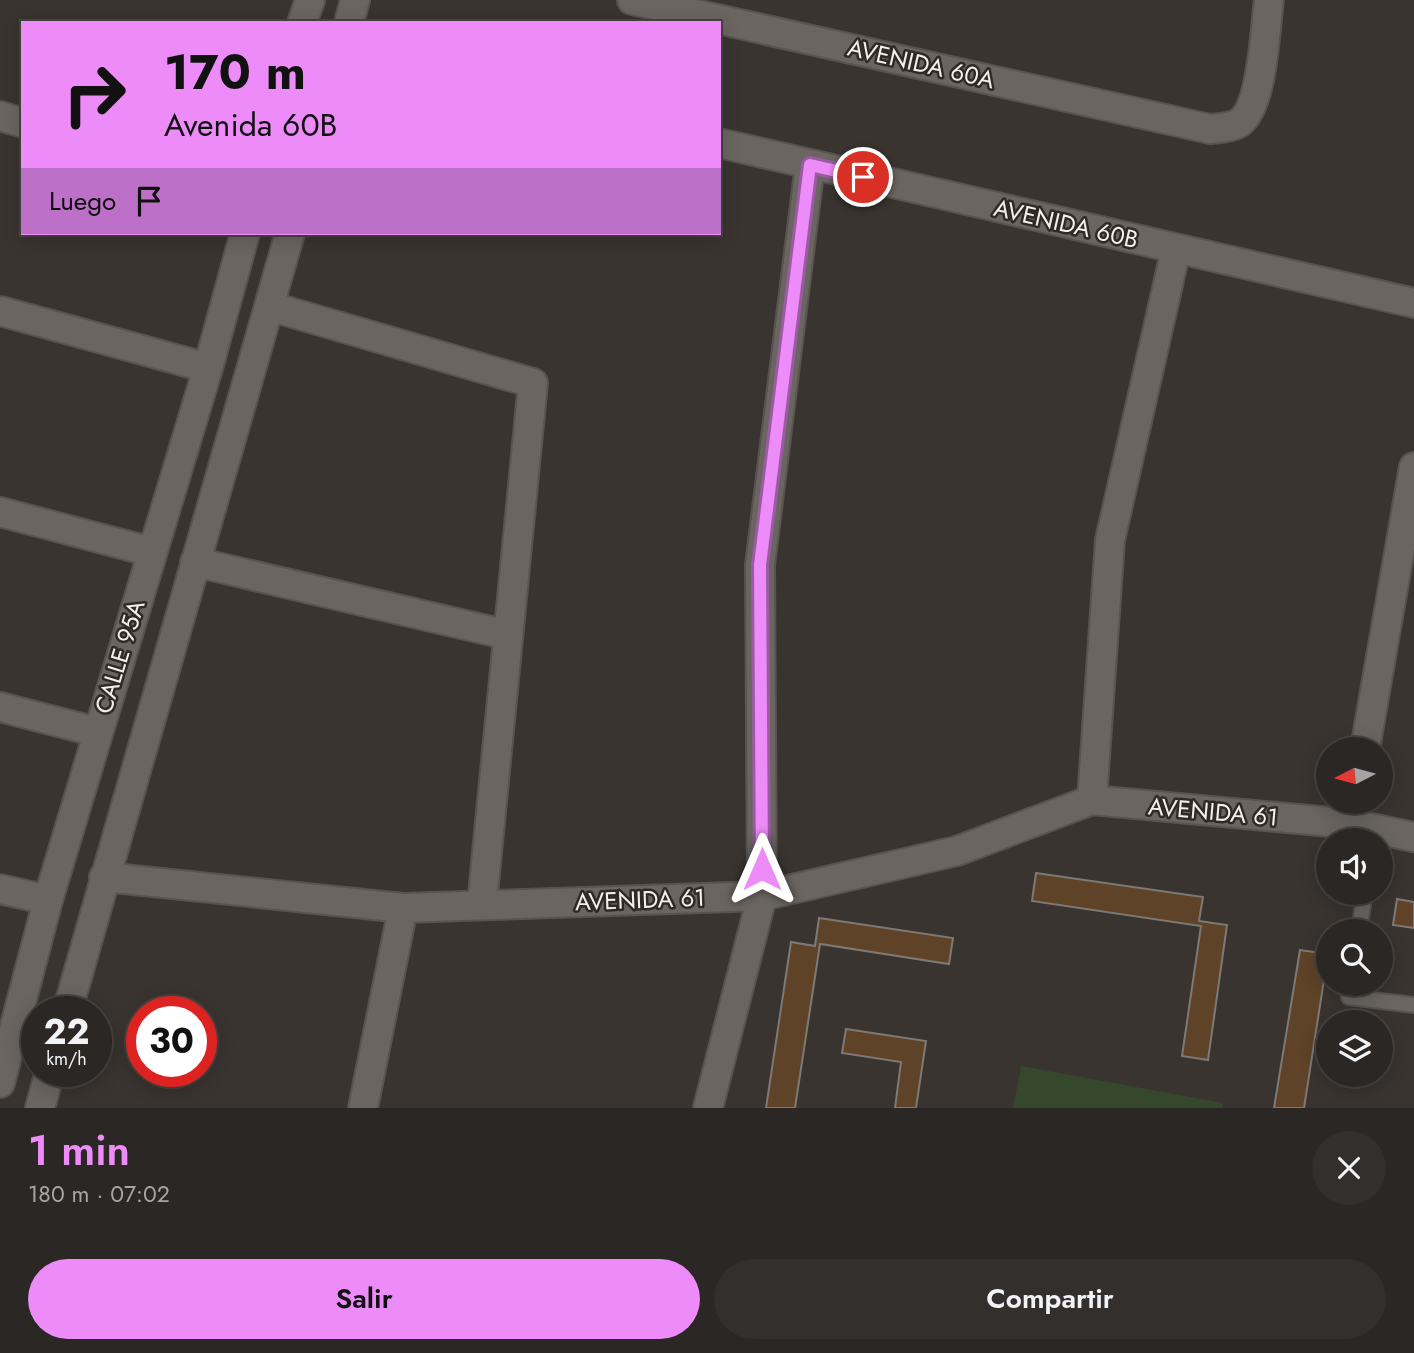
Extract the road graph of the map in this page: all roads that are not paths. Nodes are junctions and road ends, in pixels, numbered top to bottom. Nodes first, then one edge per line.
1 (310, 0) edge
2 (632, 0) edge
3 (1269, 0) edge
4 (303, 21) edge
5 (0, 116) edge
6 (21, 121) edge
7 (721, 143) edge
8 (810, 165) junction
9 (243, 235) edge
10 (289, 235) edge
11 (1176, 248) junction
12 (1414, 303) edge
13 (269, 306) junction
14 (0, 311) edge
15 (208, 368) junction
16 (1414, 467) edge
17 (0, 512) edge
18 (152, 552) junction
19 (195, 562) junction
20 (508, 635) junction
21 (0, 707) edge
22 (97, 732) junction
23 (1367, 737) edge
24 (1092, 800) junction
25 (1363, 824) edge
26 (1414, 837) edge
27 (104, 877) junction
28 (0, 889) edge
29 (762, 896) junction
30 (48, 900) junction
31 (482, 904) junction
32 (403, 908) junction
33 (71, 996) edge
34 (1349, 996) edge
35 (1414, 1005) edge
36 (1, 1076) edge
37 (46, 1087) edge
38 (40, 1108) edge
39 (363, 1108) edge
40 (708, 1108) edge

1 - 4 street
2 - 3 street, AVENIDA 60A
5 - 6 street
7 - 8 street, AVENIDA 60B
8 - 11 street, AVENIDA 60B
8 - 29 street
9 - 15 street, CALLE 95A
10 - 13 street, CALLE 95A
11 - 12 street, AVENIDA 60B
11 - 24 street
13 - 19 street, CALLE 95A
13 - 20 street
14 - 15 street
15 - 18 street, CALLE 95A
16 - 23 street
17 - 18 street
18 - 22 street, CALLE 95A
19 - 20 street
19 - 27 street, CALLE 95A
20 - 31 street
21 - 22 street
22 - 30 street, CALLE 95A
24 - 25 street, AVENIDA 61
24 - 29 street, AVENIDA 61
25 - 26 street, AVENIDA 61
27 - 32 street, AVENIDA 61
27 - 33 street, CALLE 95A
28 - 30 street
29 - 31 street, AVENIDA 61
29 - 40 street
30 - 36 street, CALLE 95A
31 - 32 street, AVENIDA 61
32 - 39 street
34 - 35 lane
37 - 38 street

